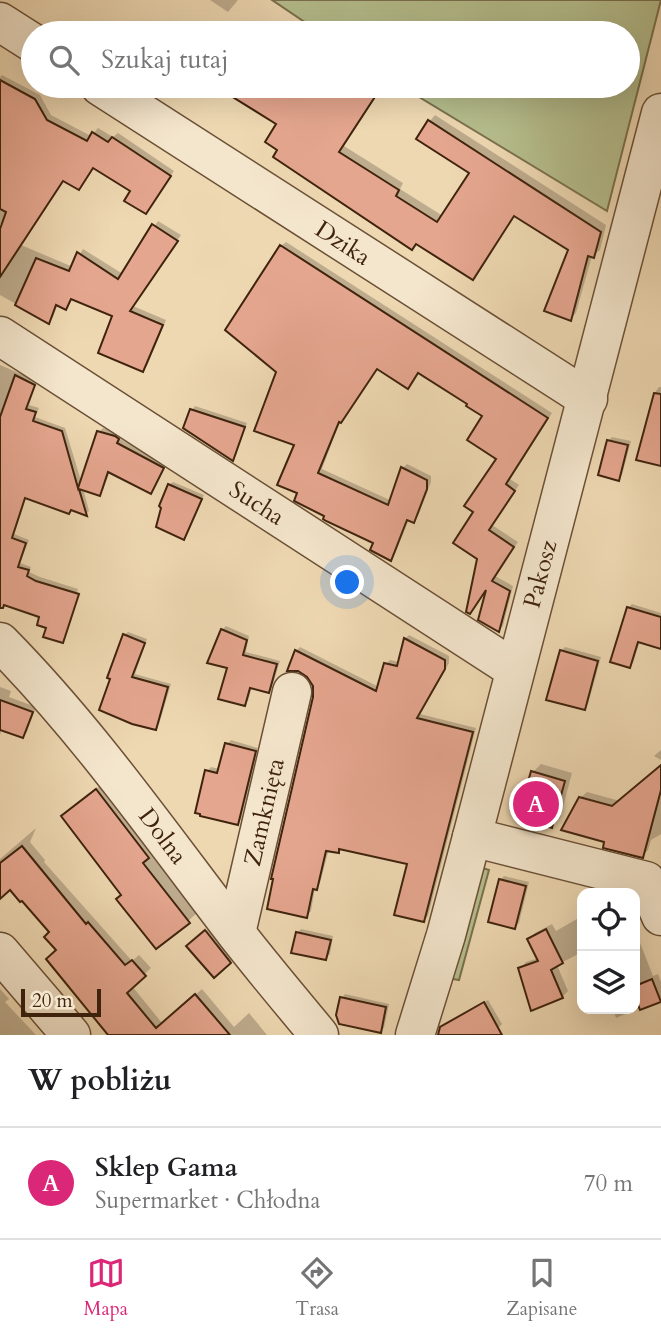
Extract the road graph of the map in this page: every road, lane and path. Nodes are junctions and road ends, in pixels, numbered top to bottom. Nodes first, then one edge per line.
1 (0, 22) edge
2 (21, 35) edge
3 (119, 98) edge
4 (661, 113) edge
5 (0, 336) edge
6 (588, 399) junction
7 (0, 642) edge
8 (514, 669) junction
9 (292, 692) dead end
10 (472, 837) junction
11 (653, 877) edge
12 (661, 916) edge
13 (236, 933) junction
14 (0, 952) edge
15 (71, 1035) edge
16 (319, 1035) edge
17 (415, 1035) edge

1 - 2 street
3 - 6 street, Dzika
4 - 6 street, Pakosz
5 - 8 street, Sucha
6 - 8 street, Pakosz
7 - 13 street, Dolna
8 - 10 street, Pakosz
9 - 13 street, Zamknięta
10 - 11 street
10 - 17 street, Pakosz
11 - 12 street
13 - 16 street, Dolna
14 - 15 street

